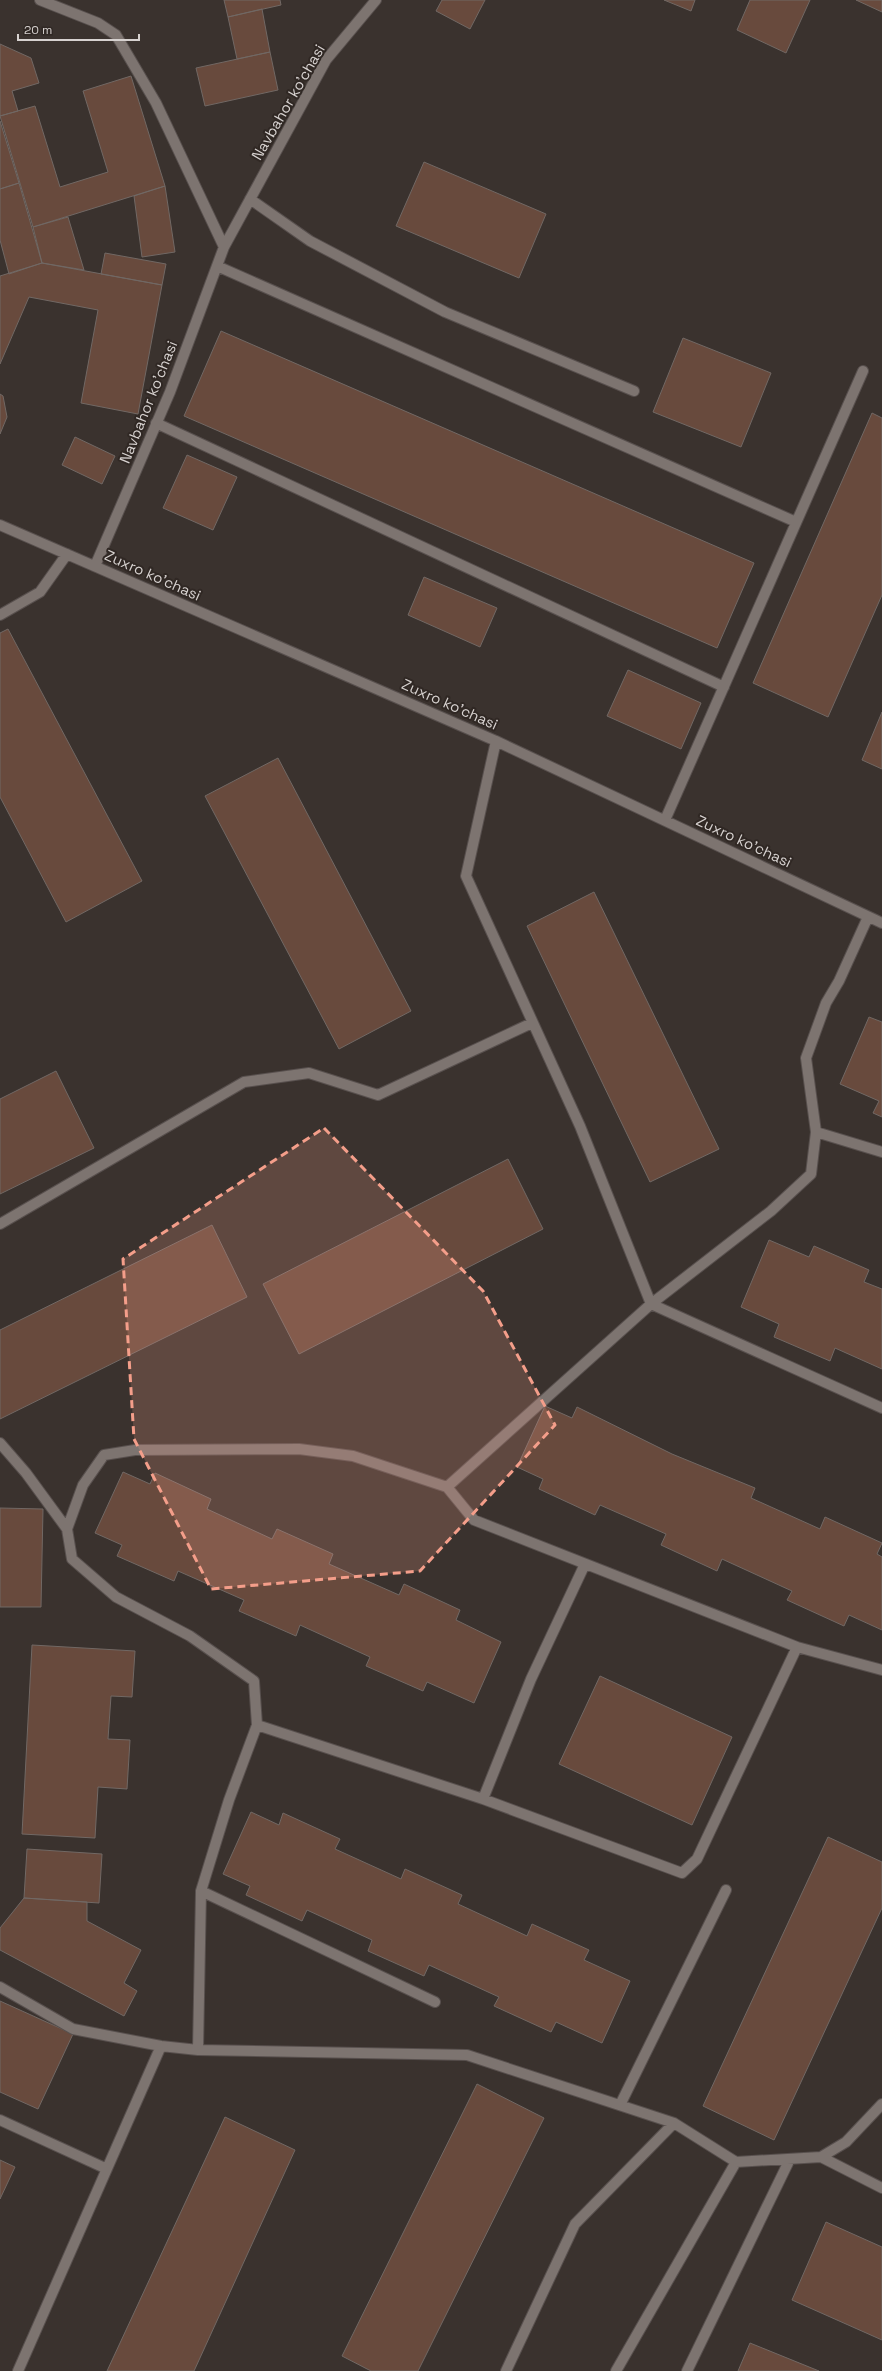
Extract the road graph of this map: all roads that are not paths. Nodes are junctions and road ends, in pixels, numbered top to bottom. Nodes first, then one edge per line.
1 (40, 0) edge
2 (376, 0) edge
3 (250, 199) junction
4 (224, 247) junction
5 (217, 266) junction
6 (863, 371) dead end
7 (634, 391) dead end
8 (156, 423) junction
9 (796, 522) junction
10 (0, 526) edge
11 (67, 554) junction
12 (95, 566) junction
13 (0, 614) edge
14 (724, 687) junction
15 (496, 741) junction
16 (664, 820) junction
17 (868, 917) junction
18 (882, 923) edge
19 (532, 1023) junction
20 (816, 1132) junction
21 (882, 1152) edge
22 (0, 1224) edge
23 (651, 1304) junction
24 (882, 1408) edge
25 (0, 1443) edge
26 (447, 1487) junction
27 (67, 1529) junction
28 (585, 1564) junction
29 (797, 1647) junction
30 (882, 1670) edge
31 (257, 1725) junction
32 (484, 1799) junction
33 (726, 1890) dead end
34 (201, 1891) junction
35 (0, 1987) edge
36 (435, 2002) dead end
37 (162, 2046) junction
38 (198, 2050) junction
39 (882, 2104) edge
40 (620, 2105) junction
41 (0, 2120) edge
42 (674, 2123) junction
43 (821, 2157) junction
44 (790, 2159) junction
45 (736, 2162) junction
46 (107, 2169) junction
47 (882, 2188) edge
48 (18, 2371) edge
49 (506, 2371) edge
50 (616, 2371) edge
51 (687, 2371) edge

1 - 4 street
2 - 3 street, Navbahor ko'chasi
3 - 4 street, Navbahor ko'chasi
3 - 7 street
4 - 5 street, Navbahor ko'chasi
5 - 8 street, Navbahor ko'chasi
5 - 9 street
6 - 9 street
8 - 12 street, Navbahor ko'chasi
8 - 14 street
9 - 14 street
10 - 11 street, Zuxro ko'chasi
11 - 12 street, Zuxro ko'chasi
11 - 13 street
12 - 15 street, Zuxro ko'chasi
14 - 16 street
15 - 16 street, Zuxro ko'chasi
15 - 19 street
16 - 17 street, Zuxro ko'chasi
17 - 18 street, Zuxro ko'chasi
17 - 20 street
19 - 22 street
19 - 23 street
20 - 21 street
20 - 23 street
23 - 24 street
23 - 26 street
25 - 27 street
26 - 27 street
26 - 28 street
27 - 31 street
28 - 29 street
28 - 32 street
29 - 30 street
29 - 32 street
31 - 32 street
31 - 34 street
33 - 40 street
34 - 36 street
34 - 38 street
35 - 37 street
37 - 38 street
37 - 46 street
38 - 40 street
39 - 43 street
40 - 42 street
41 - 46 street
42 - 45 street
42 - 49 street
43 - 44 street
43 - 47 street
44 - 45 street
44 - 51 street
45 - 50 street
46 - 48 street

